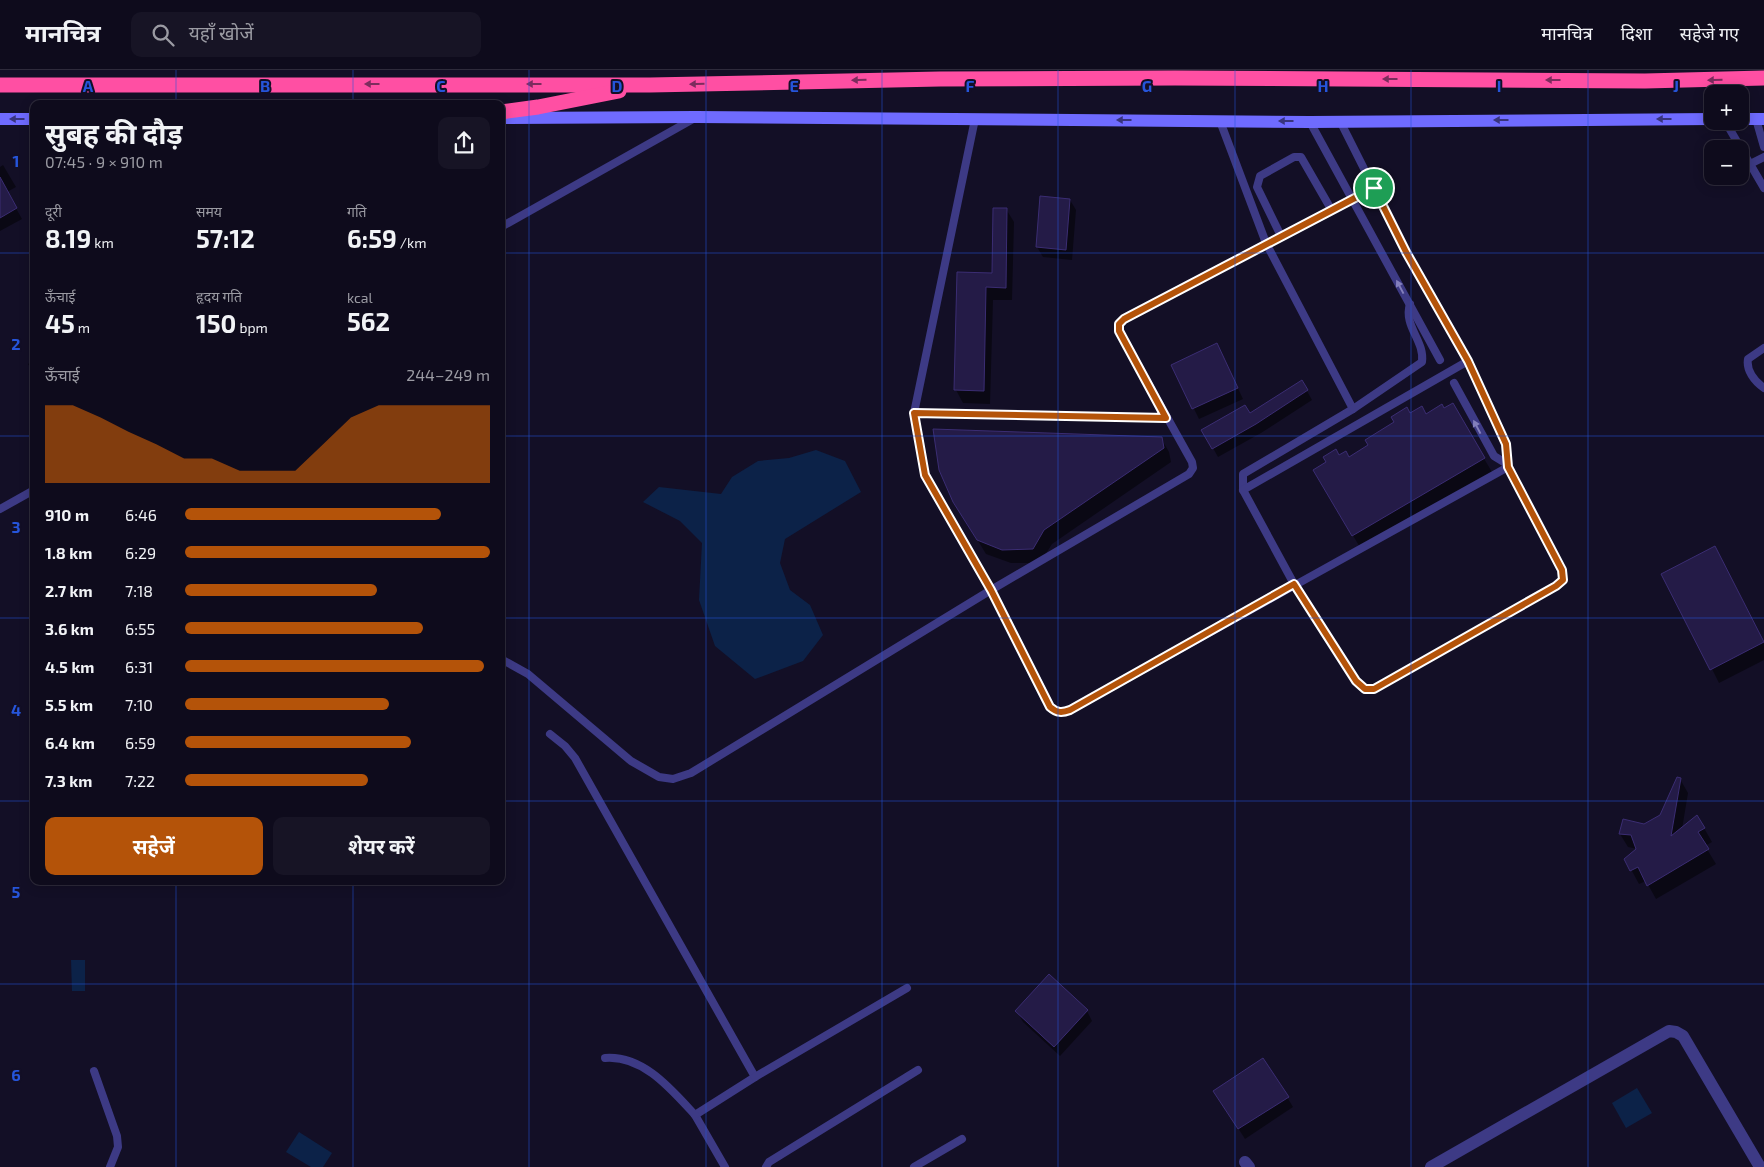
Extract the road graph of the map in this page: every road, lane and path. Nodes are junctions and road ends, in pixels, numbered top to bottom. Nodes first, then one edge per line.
1 (1764, 78) edge
2 (650, 84) junction
3 (0, 85) edge
4 (505, 112) edge
5 (696, 117) junction
6 (0, 118) edge
7 (505, 118) edge
8 (30, 119) edge
9 (975, 119) junction
10 (1704, 119) edge
11 (1760, 119) edge
12 (1220, 121) junction
13 (1340, 121) junction
14 (1310, 122) junction
15 (1730, 130) edge
16 (1764, 147) edge
17 (1764, 157) edge
18 (1750, 164) junction
19 (1374, 188) junction
20 (1764, 188) edge
21 (1353, 199) junction
22 (1331, 209) junction
23 (505, 225) edge
24 (1280, 236) junction
25 (1266, 244) junction
26 (1410, 304) junction
27 (1764, 348) edge
28 (1440, 360) dead end
29 (1468, 361) junction
30 (1454, 383) dead end
31 (1764, 388) edge
32 (1353, 409) junction
33 (914, 413) junction
34 (1166, 418) junction
35 (1508, 465) junction
36 (1243, 490) junction
37 (30, 492) edge
38 (0, 509) edge
39 (1294, 584) junction
40 (991, 590) junction
41 (505, 661) edge
42 (550, 734) dead end
43 (907, 988) dead end
44 (605, 1058) dead end
45 (94, 1070) dead end
46 (918, 1070) dead end
47 (756, 1077) junction
48 (695, 1115) junction
49 (962, 1139) dead end
50 (110, 1167) edge
51 (725, 1167) edge
52 (766, 1167) edge
53 (914, 1167) edge
54 (1430, 1167) edge
55 (1760, 1167) edge

1 -> 2 highway
2 -> 3 highway
2 - 4 highway
5 - 7 main road
5 - 9 main road
5 - 23 lane
8 -> 6 main road
12 -> 9 main road
9 - 33 lane
10 -> 13 main road
11 - 16 lane
14 -> 12 main road
12 - 25 lane
13 - 14 main road
13 - 19 lane
14 - 21 lane
15 - 18 lane
17 - 18 lane
18 - 20 lane
19 - 21 lane
19 - 29 lane
21 - 22 lane
26 -> 21 lane
22 - 24 lane
22 - 24 lane
24 - 25 lane
25 - 32 lane
25 - 34 lane
26 - 28 lane
26 - 32 lane
27 - 31 lane
29 - 35 lane
29 - 36 lane
35 -> 30 lane
32 - 36 lane
33 - 34 lane
33 - 40 lane
34 - 40 lane
35 - 39 lane
35 - 39 lane
36 - 39 lane
37 - 38 lane
39 - 40 lane
40 - 41 lane
42 - 47 lane
43 - 47 lane
44 - 48 lane
45 - 50 lane
46 - 52 lane
47 - 48 lane
48 - 51 lane
49 - 53 lane
54 - 55 street

